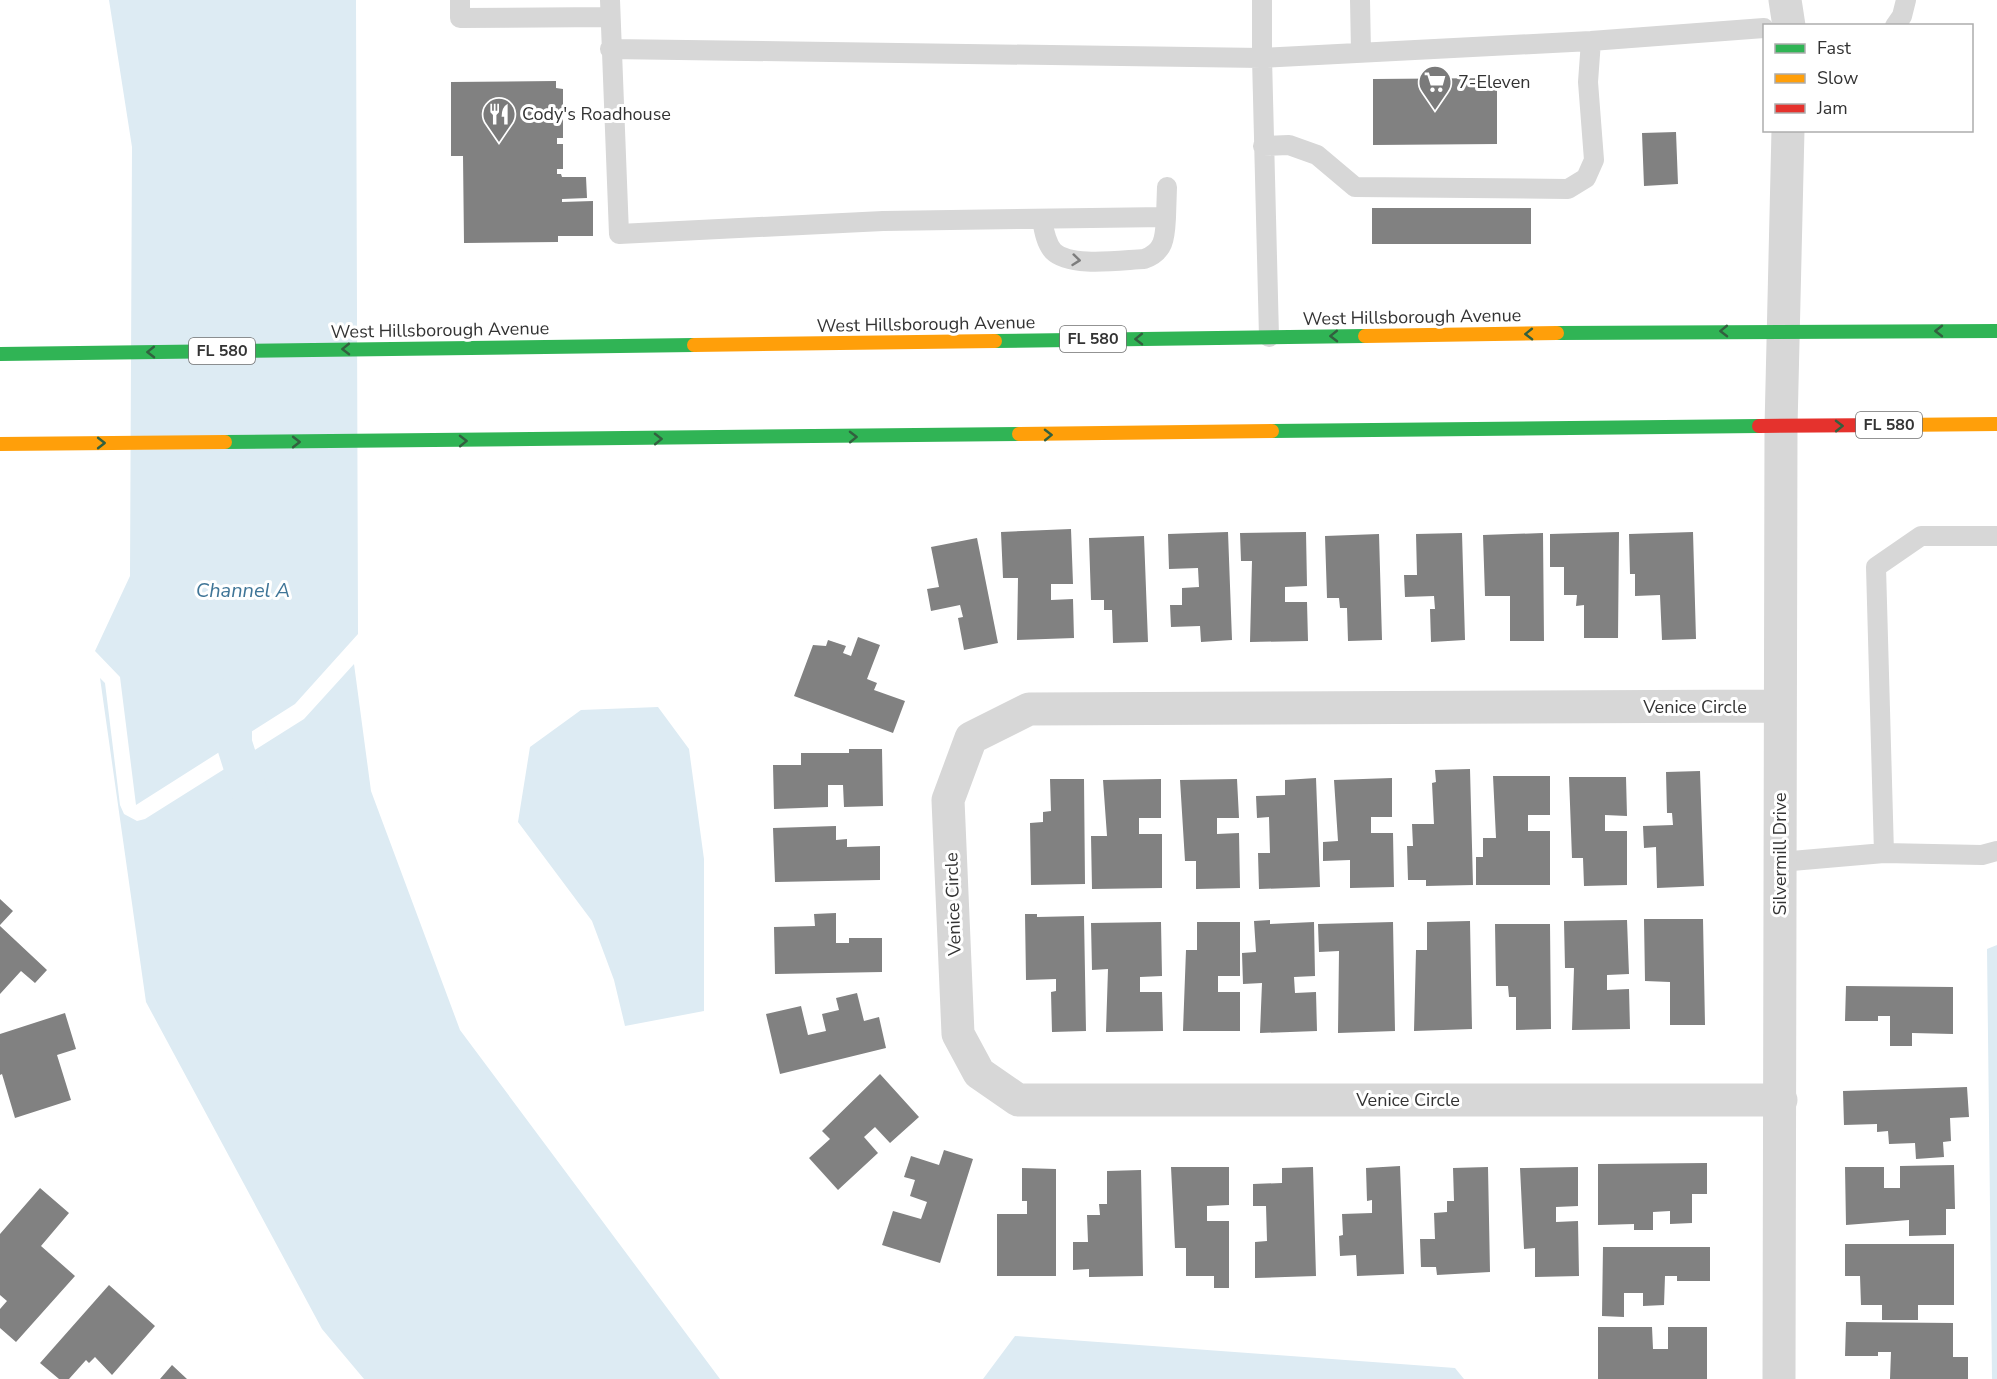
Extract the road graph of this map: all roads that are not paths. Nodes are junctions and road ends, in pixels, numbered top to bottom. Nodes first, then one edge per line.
1 (460, 0) edge
2 (1262, 0) edge
3 (1360, 0) edge
4 (1785, 0) edge
5 (1906, 0) edge
6 (609, 9) edge
7 (1789, 24) edge
8 (1896, 24) edge
9 (1763, 28) edge
10 (1591, 41) junction
11 (610, 49) junction
12 (1361, 52) junction
13 (1262, 58) junction
14 (1788, 132) edge
15 (1263, 146) junction
16 (1167, 187) dead end
17 (1166, 217) junction
18 (1042, 220) junction
19 (1783, 330) junction
20 (1997, 331) edge
21 (1269, 337) junction
22 (0, 354) edge
23 (1997, 424) edge
24 (1780, 427) junction
25 (0, 444) edge
26 (1997, 536) edge
27 (1779, 706) junction
28 (1997, 850) edge
29 (1884, 853) junction
30 (1780, 862) junction
31 (1781, 1100) junction
32 (1779, 1379) edge

1 - 6 lane
2 - 13 lane
3 - 12 lane
4 - 7 street
5 - 8 lane
6 - 11 lane
9 - 10 lane
10 - 12 lane
10 - 15 lane
11 - 13 lane
11 - 18 lane
12 - 13 lane
13 - 15 lane
14 - 19 street, Silvermill Drive
15 - 21 lane
16 - 17 lane
17 - 18 lane
18 -> 17 lane
20 -> 19 main road, West Hillsborough Avenue / FL 580
19 -> 21 main road, West Hillsborough Avenue / FL 580
19 - 24 street, Silvermill Drive
21 -> 22 main road, West Hillsborough Avenue / FL 580
24 -> 23 main road, FL 580
25 -> 24 main road, FL 580
24 - 27 street, Silvermill Drive
26 - 29 lane
27 - 30 street, Silvermill Drive
27 - 31 street, Venice Circle
28 - 29 lane
29 - 30 lane
30 - 31 street, Silvermill Drive
31 - 32 street, Silvermill Drive

